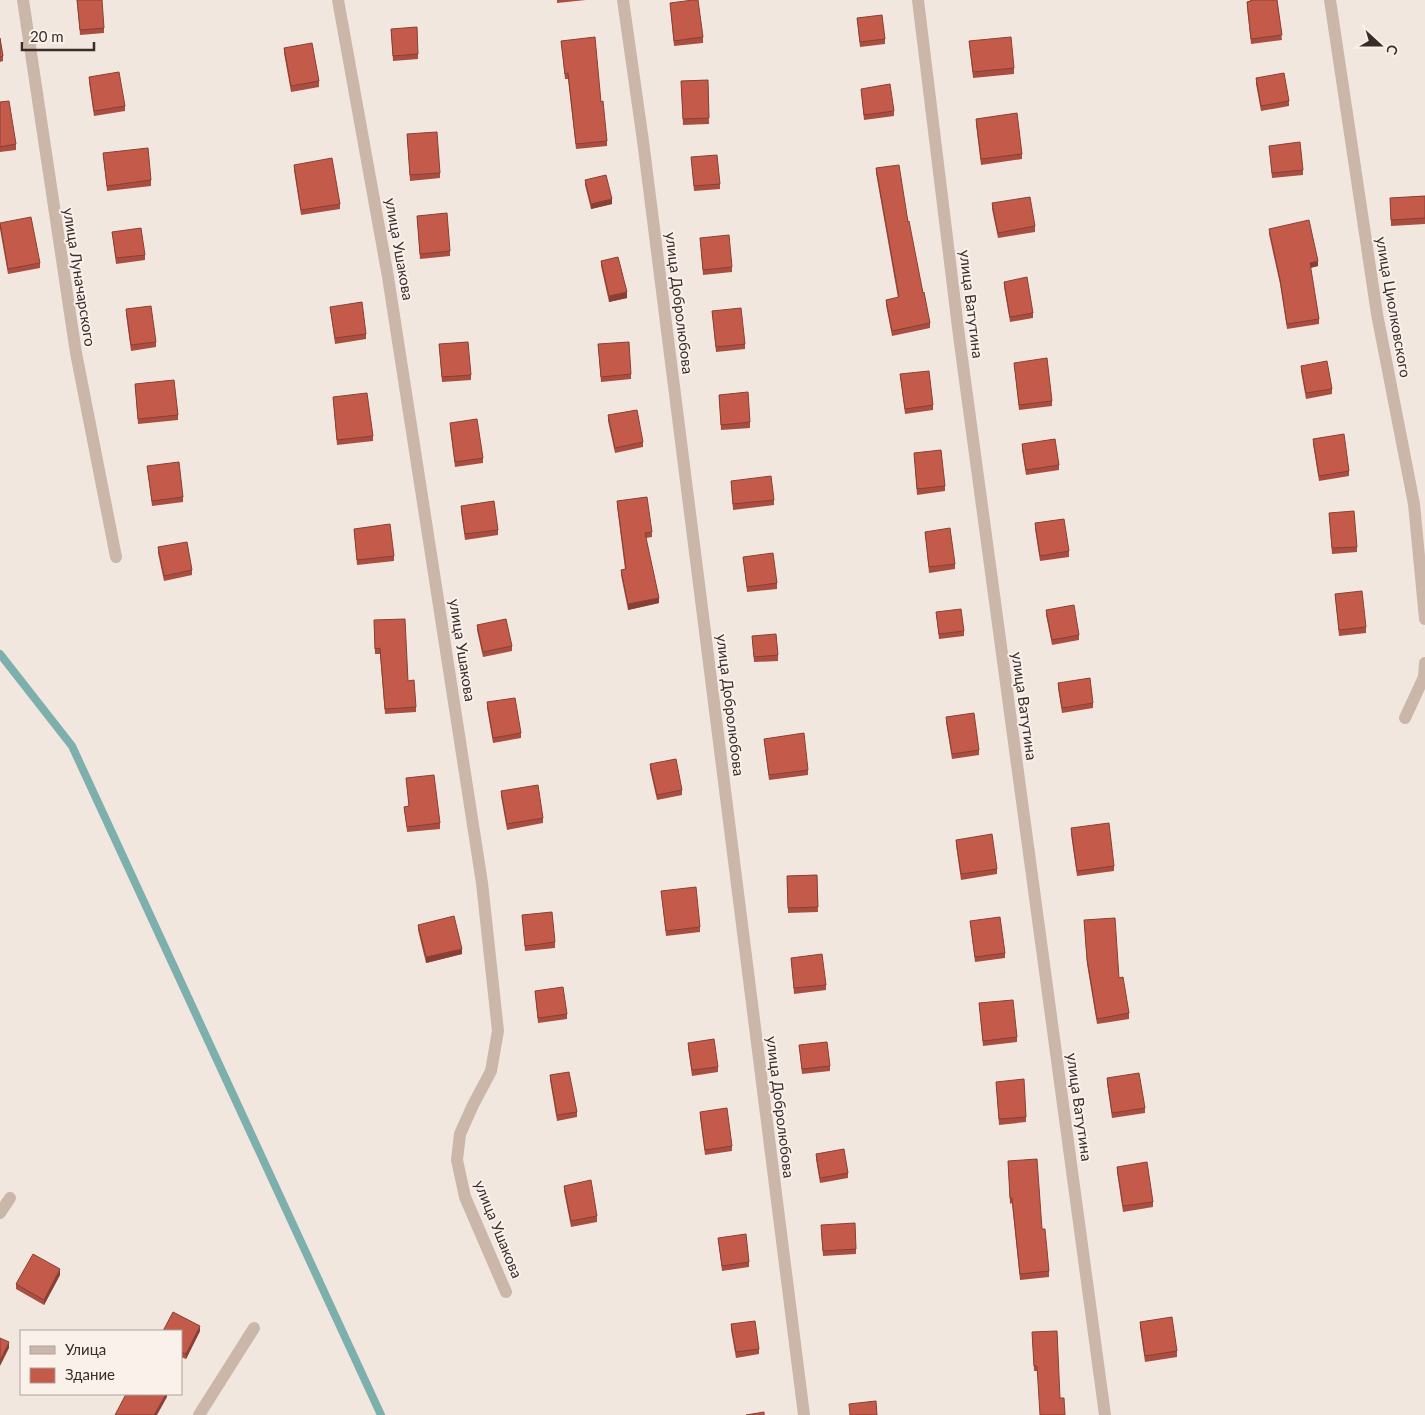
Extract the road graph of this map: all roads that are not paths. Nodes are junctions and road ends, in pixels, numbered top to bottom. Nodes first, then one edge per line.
1 (23, 0) edge
2 (338, 0) edge
3 (623, 0) edge
4 (918, 0) edge
5 (1330, 0) edge
6 (116, 557) dead end
7 (1425, 620) edge
8 (1425, 663) edge
9 (1405, 718) dead end
10 (10, 1198) dead end
11 (0, 1212) edge
12 (506, 1292) dead end
13 (254, 1328) dead end
14 (199, 1415) edge
15 (804, 1415) edge
16 (1105, 1415) edge

1 - 6 street, улица Луначарского
2 - 12 street, улица Ушакова
3 - 15 street, улица Добролюбова
4 - 16 street, улица Ватутина
5 - 7 street, улица Циолковского
8 - 9 street
10 - 11 street
13 - 14 street

